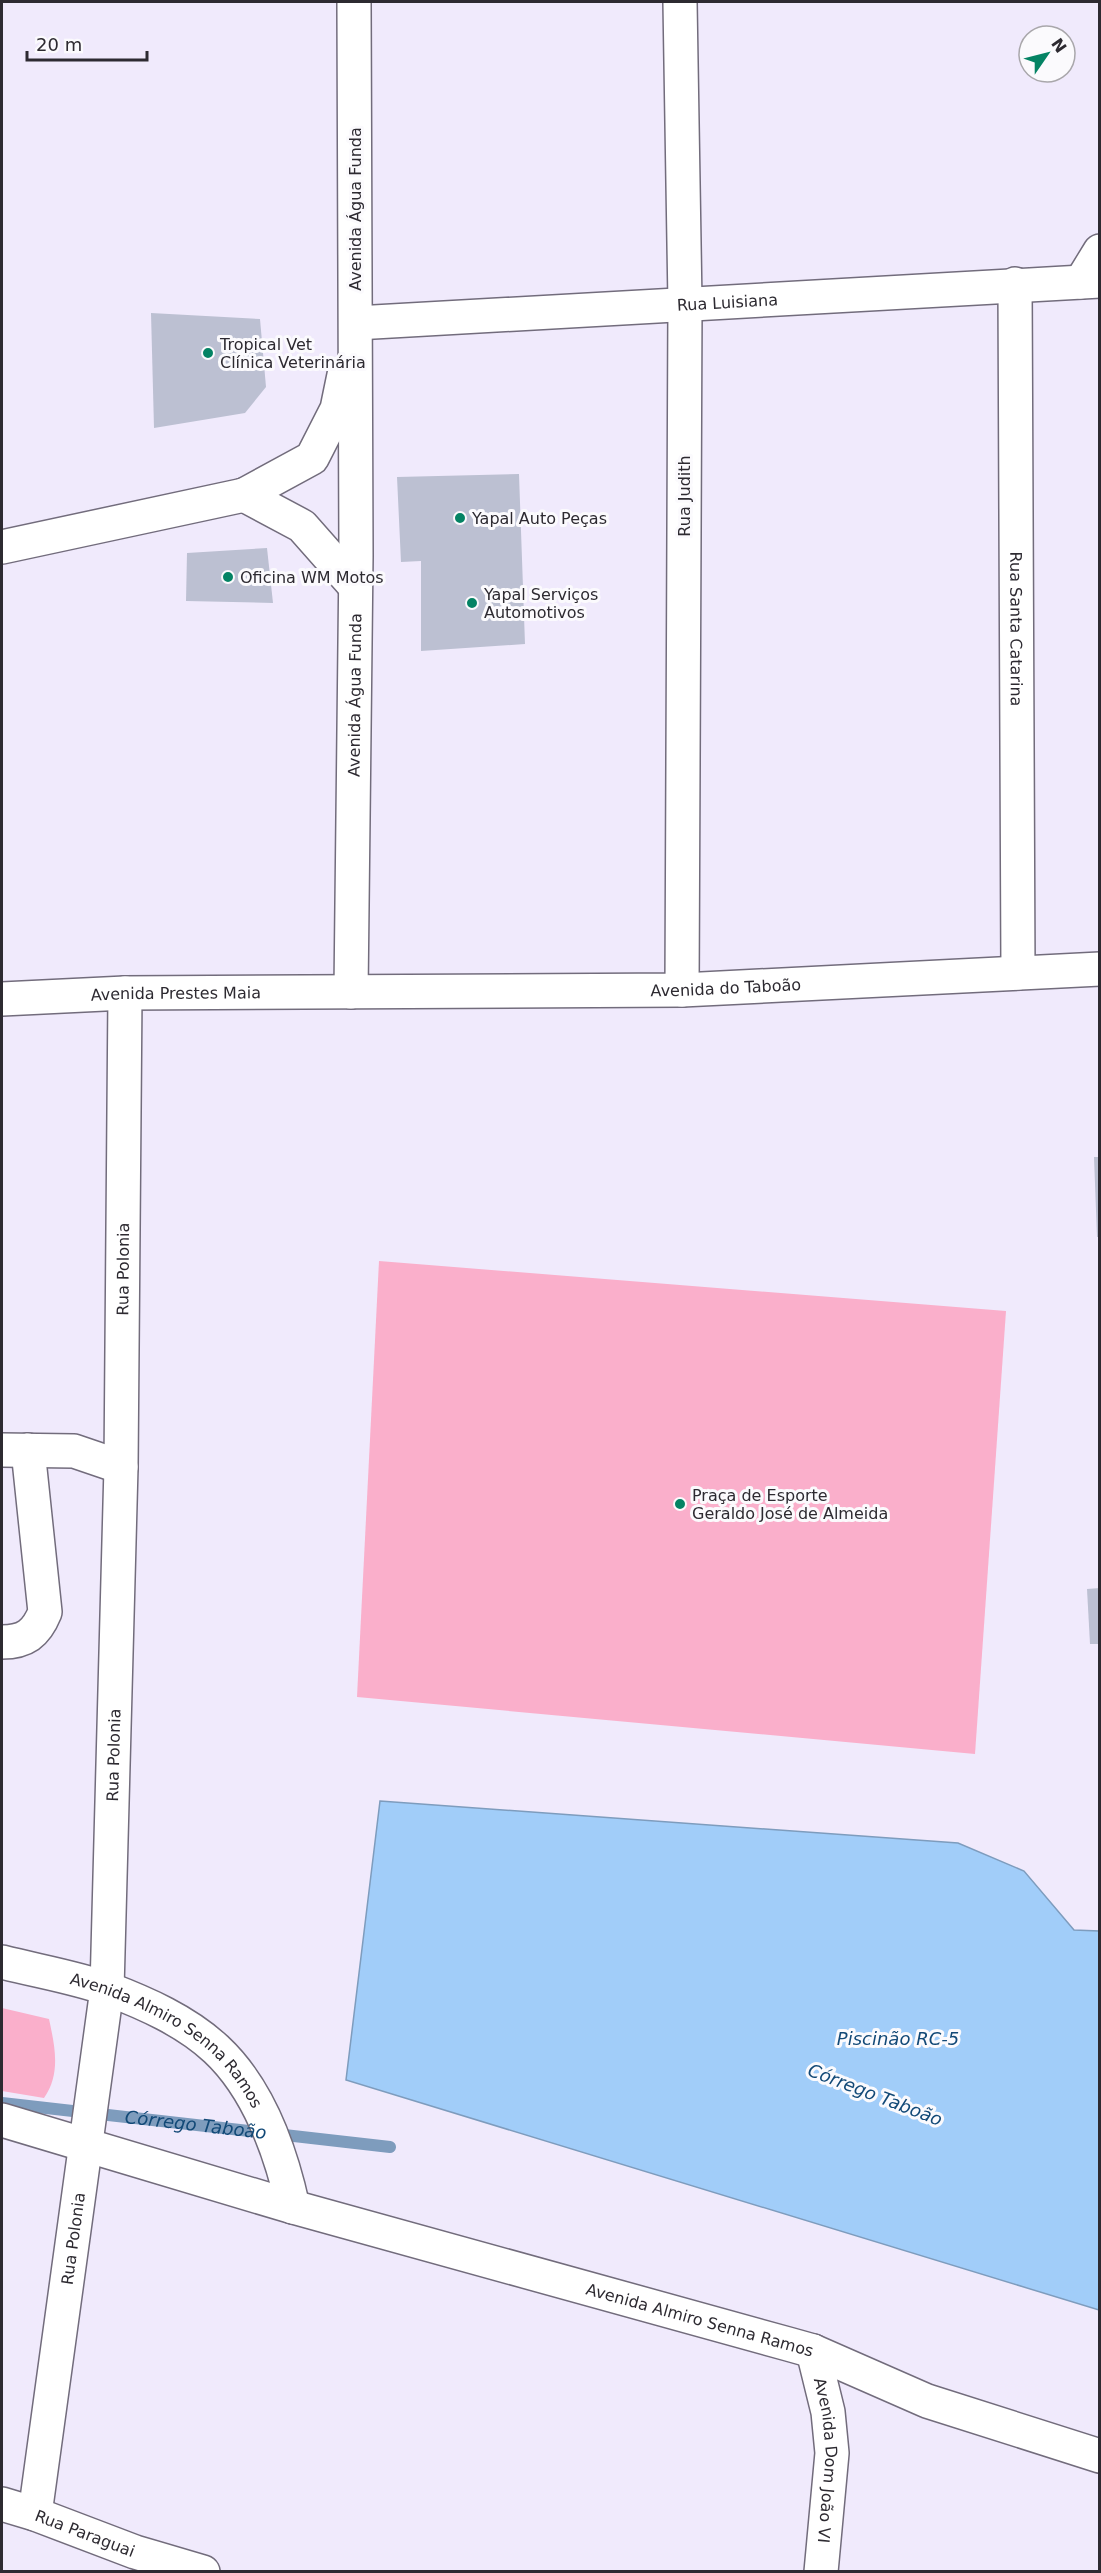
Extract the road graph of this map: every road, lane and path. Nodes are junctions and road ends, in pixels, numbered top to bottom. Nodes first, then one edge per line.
1 (354, 2) edge
2 (680, 2) edge
3 (1100, 251) edge
4 (1090, 282) edge
5 (1015, 284) junction
6 (685, 303) junction
7 (356, 323) junction
8 (244, 495) junction
9 (2, 547) edge
10 (355, 586) junction
11 (1100, 969) edge
12 (1018, 973) junction
13 (682, 990) junction
14 (351, 992) junction
15 (125, 993) junction
16 (2, 999) edge
17 (15, 1450) edge
18 (121, 1467) junction
19 (2, 1642) edge
20 (2, 1962) edge
21 (107, 1989) junction
22 (2, 2120) edge
23 (84, 2143) junction
24 (293, 2207) junction
25 (813, 2351) junction
26 (1100, 2456) edge
27 (2, 2504) edge
28 (35, 2514) junction
29 (128, 2562) edge
30 (203, 2571) edge
31 (821, 2571) edge

1 - 7 street, Avenida Água Funda
2 - 6 street, Rua Judith
3 - 4 street
4 - 5 street, Rua Luisiana
5 - 6 street, Rua Luisiana
5 - 12 street, Rua Santa Catarina
6 - 7 street, Rua Luisiana
6 - 13 street, Rua Judith
7 - 8 street
7 - 10 street, Avenida Água Funda
8 - 9 street
8 - 10 street
10 - 14 street, Avenida Água Funda
11 - 12 street, Avenida do Taboão
12 - 13 street, Avenida do Taboão
13 - 14 street, Avenida do Taboão
14 - 15 street, Avenida Prestes Maia
15 - 16 street, Avenida Prestes Maia
15 - 18 street, Rua Polonia
17 - 18 street
17 - 19 street
18 - 21 street, Rua Polonia
20 - 21 street, Avenida Almiro Senna Ramos
21 - 23 street, Rua Polonia
21 - 24 street, Avenida Almiro Senna Ramos
22 - 23 street, Avenida Almiro Senna Ramos
23 - 24 street, Avenida Almiro Senna Ramos
23 - 28 street, Rua Polonia
24 - 25 street, Avenida Almiro Senna Ramos
25 - 26 street, Avenida Almiro Senna Ramos
25 - 31 street, Avenida Dom João VI
27 - 28 street, Rua Paraguai
28 - 29 street, Rua Paraguai
29 - 30 street, Rua Paraguai

